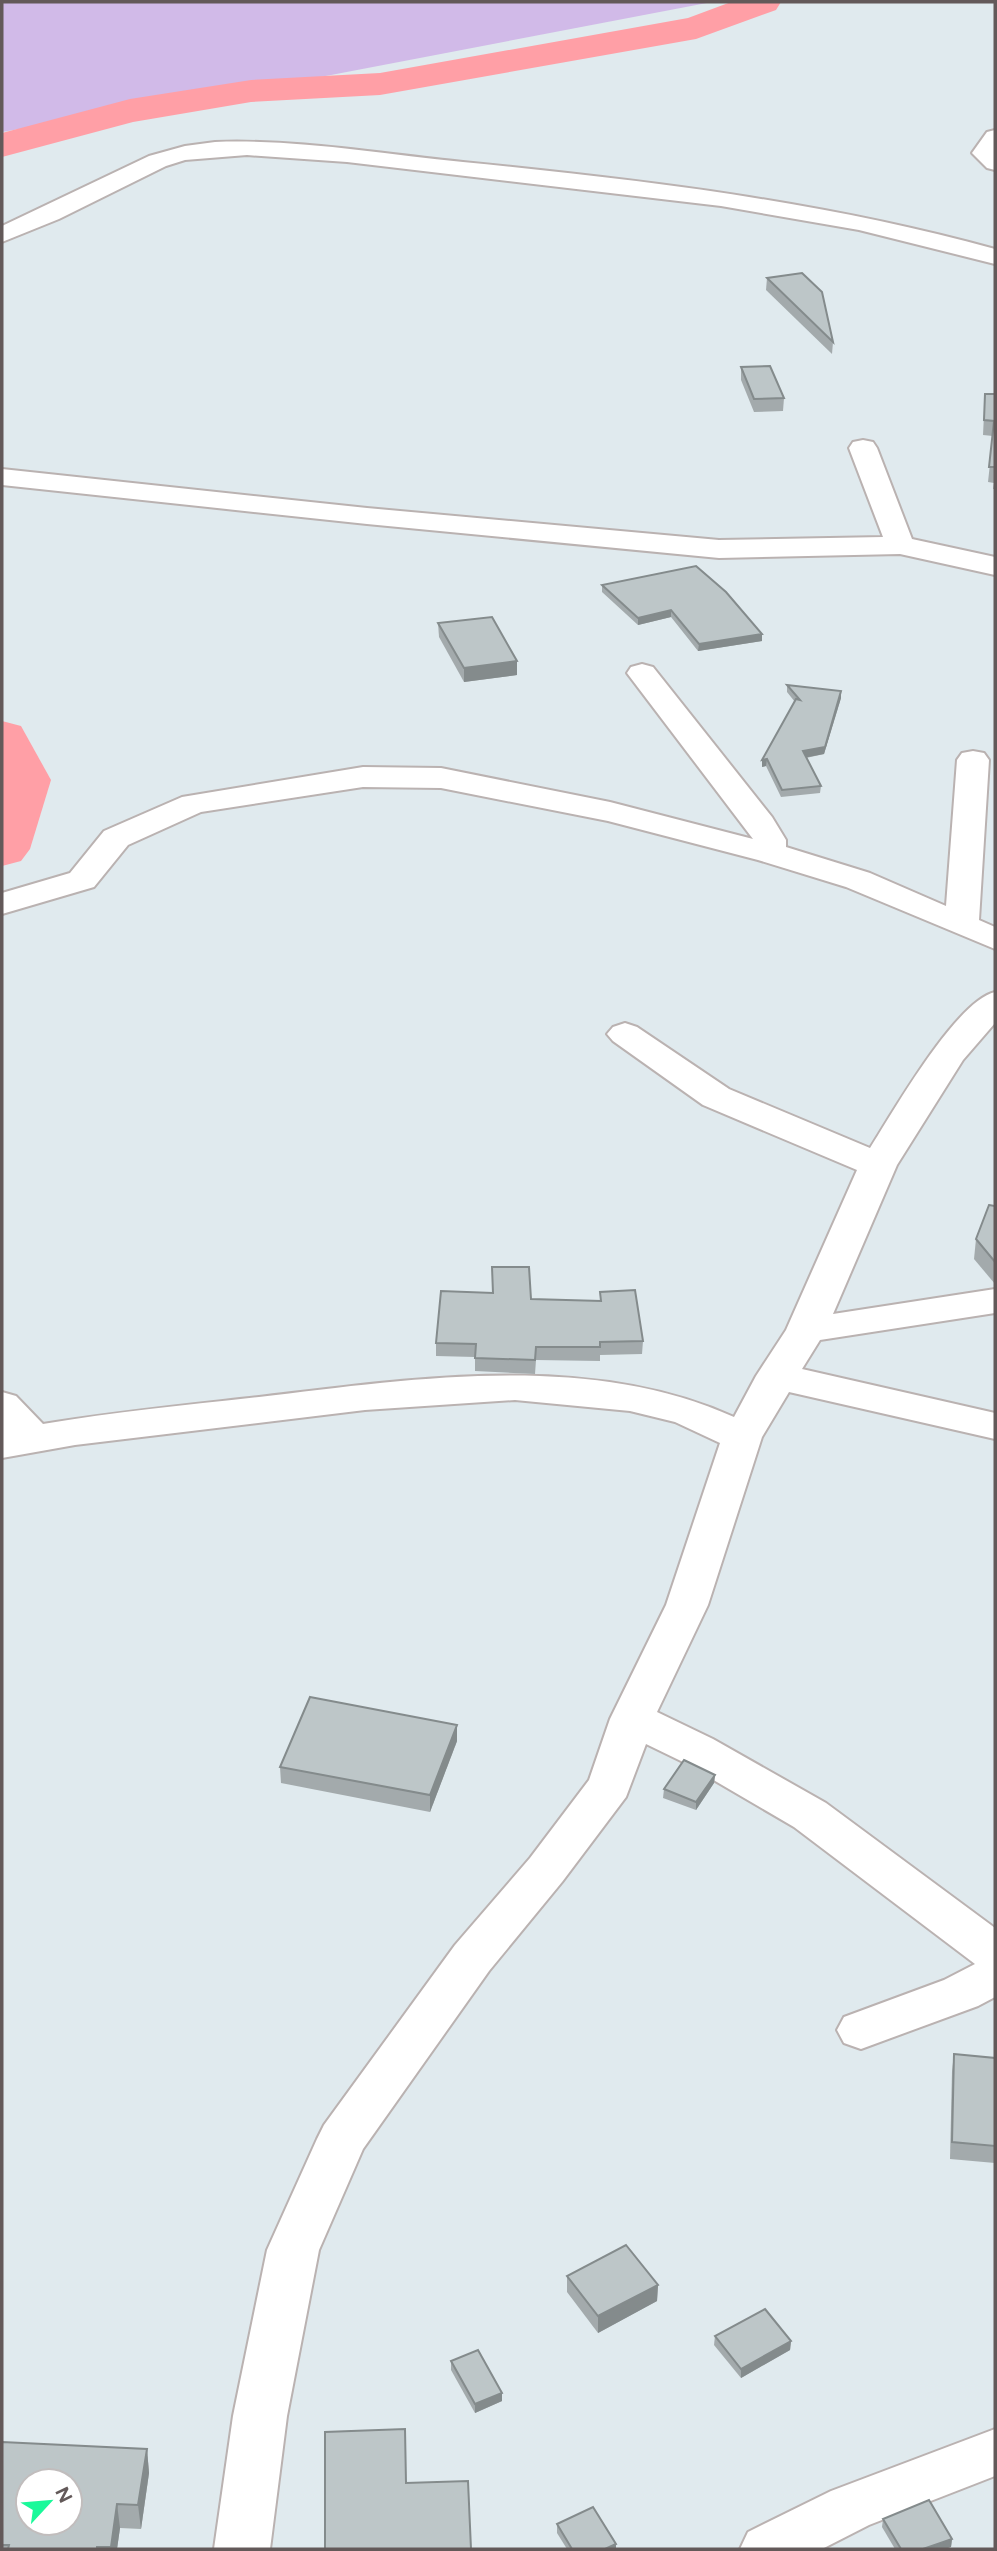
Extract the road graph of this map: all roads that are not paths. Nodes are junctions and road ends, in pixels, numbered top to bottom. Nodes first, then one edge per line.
1 (995, 136) edge
2 (995, 163) edge
3 (2, 235) edge
4 (995, 257) edge
5 (863, 448) dead end
6 (2, 477) edge
7 (900, 545) junction
8 (995, 566) edge
9 (642, 673) dead end
10 (973, 760) dead end
11 (770, 853) junction
12 (2, 904) edge
13 (961, 923) junction
14 (995, 939) edge
15 (995, 1002) edge
16 (625, 1034) dead end
17 (878, 1165) junction
18 (995, 1301) edge
19 (806, 1330) junction
20 (776, 1376) junction
21 (2, 1405) edge
22 (995, 1426) edge
23 (742, 1437) junction
24 (18, 1442) edge
25 (632, 1719) junction
26 (995, 1953) edge
27 (995, 1975) edge
28 (861, 2030) dead end
29 (995, 2452) edge
30 (242, 2549) edge
31 (768, 2549) edge

1 - 2 street
3 - 4 street
5 - 7 street
6 - 7 street
7 - 8 street
9 - 11 street
10 - 13 street
11 - 12 street
11 - 13 street
13 - 14 street
15 - 17 street
16 - 17 street
17 - 19 street
18 - 19 street
19 - 20 street
20 - 22 street
20 - 23 street
21 - 24 street
23 - 24 street
23 - 25 street
25 - 26 street
25 - 30 street
27 - 28 street
29 - 31 street

